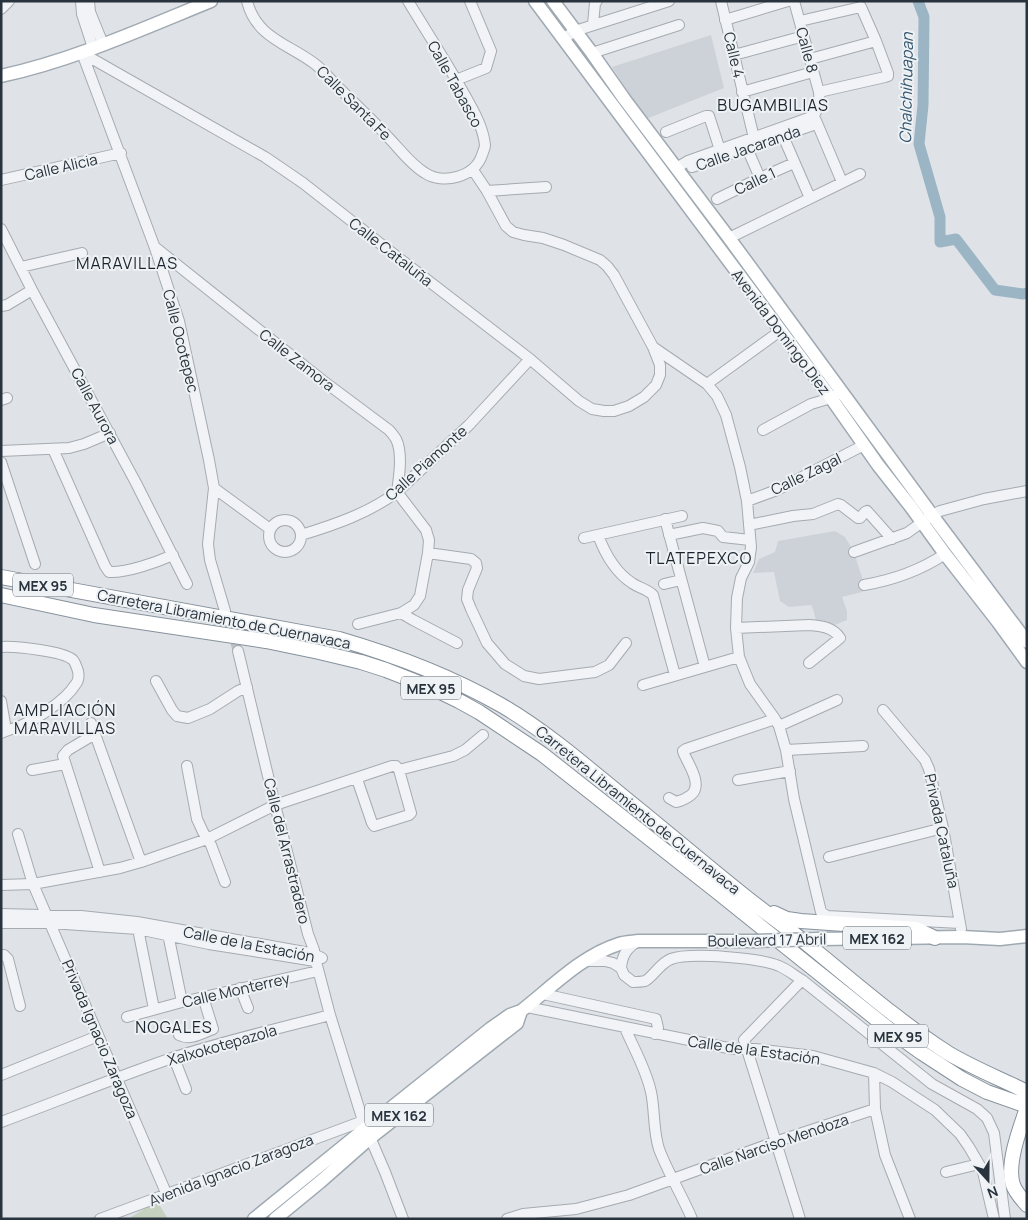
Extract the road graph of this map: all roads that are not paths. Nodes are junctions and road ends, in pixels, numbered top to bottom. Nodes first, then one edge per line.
1 (9, 1) edge
2 (81, 1) edge
3 (88, 1) edge
4 (211, 1) edge
5 (247, 1) edge
6 (408, 1) edge
7 (470, 1) edge
8 (535, 1) edge
9 (553, 1) edge
10 (597, 1) edge
11 (669, 1) edge
12 (721, 1) edge
13 (788, 1) edge
14 (794, 1) edge
15 (1, 9) edge
16 (725, 20) junction
17 (800, 21) junction
18 (593, 24) junction
19 (679, 25) dead end
20 (575, 31) junction
21 (804, 36) junction
22 (564, 39) junction
23 (876, 41) junction
24 (92, 49) junction
25 (592, 53) junction
26 (734, 55) junction
27 (810, 59) junction
28 (813, 72) junction
29 (1, 76) edge
30 (456, 80) junction
31 (742, 92) junction
32 (819, 92) junction
33 (815, 120) junction
34 (666, 132) dead end
35 (782, 136) junction
36 (754, 138) junction
37 (747, 148) junction
38 (720, 150) junction
39 (120, 154) junction
40 (794, 163) junction
41 (473, 170) junction
42 (678, 171) junction
43 (860, 174) dead end
44 (760, 178) junction
45 (1, 180) edge
46 (842, 182) junction
47 (546, 187) dead end
48 (487, 191) junction
49 (810, 198) junction
50 (717, 199) dead end
51 (1, 229) edge
52 (729, 238) junction
53 (155, 248) junction
54 (82, 253) dead end
55 (742, 258) junction
56 (731, 266) junction
57 (21, 267) junction
58 (32, 290) junction
59 (1, 306) edge
60 (780, 331) junction
61 (653, 347) junction
62 (530, 360) junction
63 (708, 384) junction
64 (836, 395) junction
65 (763, 430) dead end
66 (110, 433) junction
67 (864, 446) junction
68 (53, 449) junction
69 (1, 451) edge
70 (1, 462) edge
71 (214, 488) junction
72 (1027, 491) edge
73 (397, 492) junction
74 (747, 501) junction
75 (929, 513) junction
76 (682, 516) dead end
77 (665, 519) junction
78 (749, 525) junction
79 (270, 529) junction
80 (669, 534) junction
81 (301, 535) junction
82 (598, 535) junction
83 (584, 538) dead end
84 (892, 539) junction
85 (750, 540) junction
86 (854, 552) dead end
87 (428, 553) junction
88 (945, 554) junction
89 (172, 555) junction
90 (35, 564) dead end
91 (1, 569) edge
92 (1, 577) edge
93 (681, 580) junction
94 (187, 584) dead end
95 (664, 584) dead end
96 (864, 585) dead end
97 (86, 593) junction
98 (1, 595) edge
99 (1, 600) edge
100 (45, 605) junction
101 (225, 611) tunnel mouth
102 (401, 612) junction
103 (358, 624) dead end
104 (736, 628) junction
105 (1027, 642) edge
106 (626, 643) dead end
107 (457, 644) dead end
108 (1, 648) edge
109 (238, 651) tunnel mouth
110 (739, 657) junction
111 (810, 662) dead end
112 (1027, 662) edge
113 (705, 667) junction
114 (675, 675) junction
115 (156, 681) dead end
116 (643, 684) dead end
117 (247, 687) junction
118 (837, 700) dead end
119 (1, 701) edge
120 (883, 710) dead end
121 (92, 723) dead end
122 (777, 723) junction
123 (4, 732) edge
124 (95, 734) junction
125 (483, 735) dead end
126 (863, 746) dead end
127 (786, 750) junction
128 (64, 760) junction
129 (187, 766) dead end
130 (32, 770) dead end
131 (399, 770) junction
132 (790, 771) junction
133 (357, 779) junction
134 (738, 780) dead end
135 (669, 798) dead end
136 (274, 805) junction
137 (942, 828) junction
138 (18, 834) dead end
139 (207, 839) junction
140 (829, 858) dead end
141 (141, 862) junction
142 (100, 872) junction
143 (225, 882) dead end
144 (33, 884) junction
145 (1, 885) edge
146 (748, 899) junction
147 (1, 914) edge
148 (48, 919) junction
149 (1, 923) edge
150 (960, 923) junction
151 (138, 929) junction
152 (167, 931) junction
153 (1027, 936) edge
154 (962, 937) junction
155 (935, 938) junction
156 (639, 941) junction
157 (1, 955) edge
158 (582, 961) junction
159 (316, 962) junction
160 (621, 968) junction
161 (802, 980) junction
162 (240, 988) junction
163 (542, 994) junction
164 (204, 997) junction
165 (182, 1002) junction
166 (20, 1006) dead end
167 (248, 1008) dead end
168 (154, 1009) junction
169 (524, 1009) junction
170 (330, 1015) junction
171 (127, 1017) dead end
172 (625, 1028) junction
173 (655, 1034) junction
174 (179, 1035) dead end
175 (98, 1036) junction
176 (746, 1049) junction
177 (174, 1058) junction
178 (874, 1073) junction
179 (1, 1075) edge
180 (116, 1078) junction
181 (186, 1089) dead end
182 (1026, 1103) edge
183 (875, 1109) junction
184 (1, 1122) edge
185 (366, 1129) junction
186 (1027, 1132) edge
187 (775, 1142) junction
188 (979, 1164) junction
189 (946, 1172) dead end
190 (672, 1179) junction
191 (1027, 1191) edge
192 (1002, 1194) junction
193 (166, 1195) junction
194 (990, 1196) junction
195 (1027, 1205) edge
196 (1006, 1218) edge
197 (100, 1219) edge
198 (254, 1219) edge
199 (275, 1219) edge
200 (403, 1219) edge
201 (507, 1219) edge
202 (692, 1219) edge
203 (800, 1219) edge
204 (910, 1219) edge
205 (994, 1219) edge

1 - 15 street
2 - 24 street
3 - 24 street
4 - 24 main road
5 - 41 street, Calle Santa Fe
6 - 30 street, Calle Tabasco
7 - 30 street
8 - 22 main road, Avenida Domingo Diez
9 - 20 main road, Avenida Domingo Diez
10 - 18 street
11 - 18 street
12 - 16 street, Calle 4
13 - 16 street
14 - 17 street, Calle 8
16 - 26 street, Calle 4
17 - 21 street, Calle 8
17 - 23 street
18 - 20 street
19 - 25 street
20 - 22 street
20 - 25 main road, Avenida Domingo Diez
21 - 26 street
21 - 27 street, Calle 8
22 - 56 main road, Avenida Domingo Diez
23 - 27 street
23 - 32 street
24 - 29 main road
24 - 39 street, Calle Ocotepec
24 - 62 street, Calle Cataluña
25 - 42 main road, Avenida Domingo Diez
26 - 31 street, Calle 4
27 - 28 street, Calle 8
28 - 31 street
28 - 32 street, Calle 8
30 - 41 street, Calle Tabasco
31 - 36 street, Calle 4
32 - 33 street, Calle 8
33 - 35 street, Calle Jacaranda
33 - 36 street, Calle Jacaranda
33 - 46 street
34 - 38 street
35 - 37 street, Calle Jacaranda
35 - 40 street
36 - 38 street, Calle Jacaranda
37 - 42 street, Calle Jacaranda
37 - 44 street
38 - 42 street, Calle Jacaranda
39 - 45 street, Calle Alicia
39 - 53 street, Calle Ocotepec
40 - 44 street, Calle 1
40 - 49 street
41 - 48 street
42 - 52 main road, Avenida Domingo Diez
43 - 46 street
44 - 50 street, Calle 1
46 - 49 street
47 - 48 street
48 - 61 street
49 - 52 street
51 - 57 street, Calle Aurora
52 - 55 main road, Avenida Domingo Diez
53 - 71 street, Calle Ocotepec
53 - 73 street, Calle Zamora
54 - 57 street
55 - 56 main road
55 - 64 main road, Avenida Domingo Diez
56 - 60 main road, Avenida Domingo Diez
57 - 58 street, Calle Aurora
58 - 59 street
58 - 66 street, Calle Aurora
60 - 63 street
60 - 64 main road, Avenida Domingo Diez
61 - 62 street, Calle Cataluña
61 - 63 street
62 - 73 street, Calle Piamonte
63 - 74 street
64 - 65 street
64 - 67 main road, Avenida Domingo Diez
64 - 75 main road, Avenida Domingo Diez
66 - 68 street
66 - 89 street, Calle Aurora
67 - 74 street, Calle Zagal
67 - 75 main road, Avenida Domingo Diez
68 - 69 street
68 - 89 street
70 - 90 street
71 - 79 street
71 - 101 street, Calle Ocotepec
72 - 75 street
73 - 81 street, Calle Piamonte
73 - 87 street
74 - 78 street
75 - 84 street
75 - 88 main road, Avenida Domingo Diez
75 - 105 main road, Avenida Domingo Diez
76 - 77 street
77 - 80 street
77 - 82 street
78 - 84 street
78 - 85 street
79 - 81 street
79 - 81 street
80 - 85 street
80 - 93 street
82 - 83 street
82 - 114 street
84 - 86 street
85 - 104 street
87 - 102 street
87 - 106 street
88 - 96 street
88 - 112 main road, Avenida Domingo Diez
89 - 94 street, Calle Aurora
91 - 97 highway
92 - 97 highway, Carretera Libramiento de Cuernavaca / MEX 95
93 - 95 street
93 - 113 street
97 - 146 highway, Carretera Libramiento de Cuernavaca / MEX 95
98 - 100 highway, Carretera Libramiento de Cuernavaca / MEX 95
99 - 100 highway
100 - 182 highway, Carretera Libramiento de Cuernavaca / MEX 95
102 - 103 street
102 - 107 street
104 - 110 street
104 - 111 street
108 - 123 street
109 - 117 street, Calle del Arrastradero
110 - 113 street
110 - 122 street
113 - 114 street
114 - 116 street
115 - 117 street
117 - 136 street, Calle del Arrastradero
118 - 122 street
119 - 123 street
120 - 137 street, Privada Cataluña
121 - 124 street
122 - 127 street
122 - 135 street
124 - 128 street
124 - 141 street
125 - 131 street
126 - 127 street
127 - 132 street
128 - 130 street
128 - 142 street
129 - 139 street
131 - 133 street
131 - 133 street
132 - 134 street
132 - 150 street
133 - 136 street
136 - 139 street
136 - 159 street, Calle del Arrastradero
137 - 140 street
137 - 150 street, Privada Cataluña
138 - 144 street, Privada Ignacio Zaragoza
139 - 141 street
139 - 143 street
141 - 142 street
142 - 144 street
144 - 145 street
144 - 148 street, Privada Ignacio Zaragoza
146 - 155 highway
146 - 182 highway, Carretera Libramiento de Cuernavaca / MEX 95
147 - 148 street, Calle de la Estación
148 - 149 street, Calle de la Estación
148 - 151 street, Calle de la Estación
148 - 152 street, Calle de la Estación
148 - 175 street, Privada Ignacio Zaragoza
150 - 154 street, Privada Cataluña
151 - 152 street, Calle de la Estación
151 - 168 street
152 - 159 street, Calle de la Estación
152 - 165 street
153 - 154 main road, Boulevard 17 Abril / MEX 162
154 - 155 main road, Boulevard 17 Abril / MEX 162
155 - 156 main road, Boulevard 17 Abril / MEX 162, bridge
156 - 158 main road, Boulevard 17 Abril / MEX 162
156 - 160 street
157 - 166 street
158 - 160 street
158 - 163 main road, Boulevard 17 Abril / MEX 162
159 - 162 street, Calle Monterrey
159 - 170 street, Calle del Arrastradero
160 - 161 street
161 - 176 street
161 - 192 street
162 - 164 street, Calle Monterrey
162 - 167 street
163 - 169 main road, Boulevard 17 Abril / MEX 162
163 - 173 street
164 - 165 street, Calle Monterrey
164 - 174 street
165 - 168 street, Calle Monterrey
168 - 171 street, Calle Monterrey
169 - 172 street, Calle de la Estación
169 - 185 main road, MEX 162
170 - 177 street, Xalxokotepazola
170 - 185 street, Calle del Arrastradero
172 - 173 street, Calle de la Estación
172 - 190 street
173 - 176 street, Calle de la Estación
175 - 179 street
175 - 180 street, Privada Ignacio Zaragoza
176 - 178 street, Calle de la Estación
176 - 187 street
177 - 180 street, Xalxokotepazola
177 - 181 street
178 - 183 street
178 - 188 street, Calle de la Estación
180 - 184 street, Xalxokotepazola
180 - 193 street, Privada Ignacio Zaragoza
182 - 195 highway
183 - 187 street, Calle Narciso Mendoza
183 - 204 street
185 - 193 street, Avenida Ignacio Zaragoza
185 - 198 main road, MEX 162
185 - 199 main road, MEX 162
185 - 200 street, Calle del Arrastradero
186 - 191 highway
187 - 190 street, Calle Narciso Mendoza
187 - 203 street
188 - 189 street
188 - 194 street, Calle de la Estación
190 - 201 street, Calle Narciso Mendoza
190 - 202 street
192 - 194 street
192 - 196 street
193 - 197 street, Avenida Ignacio Zaragoza
194 - 205 street, Calle de la Estación

